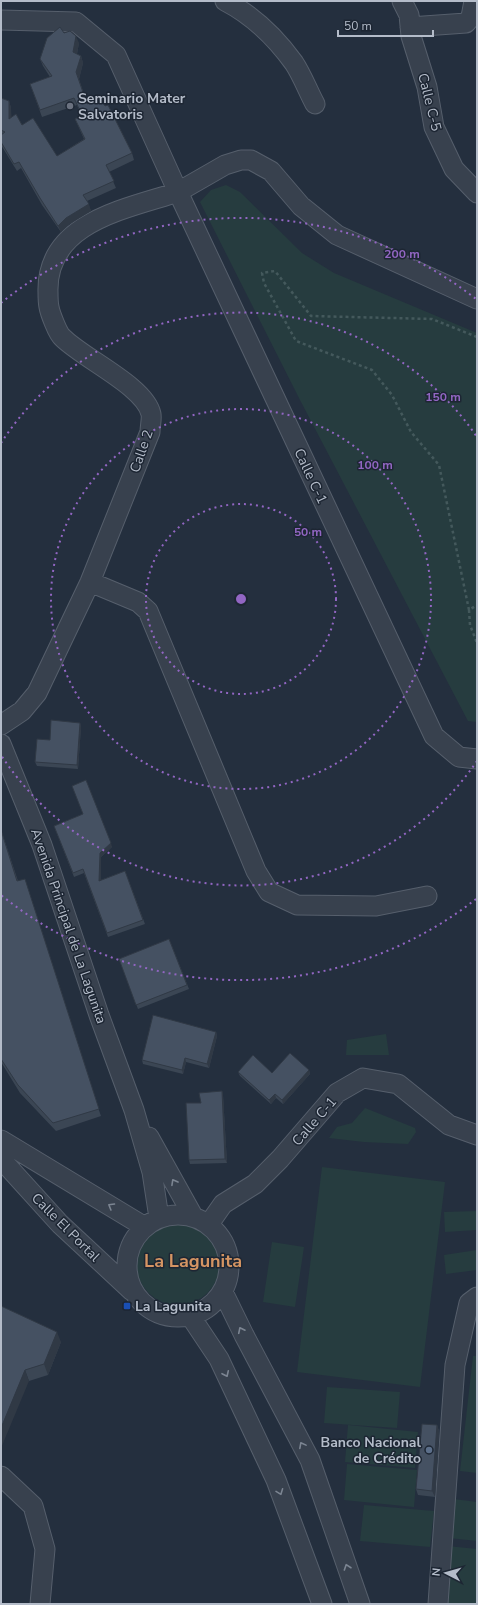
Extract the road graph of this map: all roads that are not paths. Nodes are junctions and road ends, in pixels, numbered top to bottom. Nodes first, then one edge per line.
1 (402, 1) edge
2 (474, 1) edge
3 (221, 5) edge
4 (1, 20) edge
5 (410, 27) junction
6 (315, 104) dead end
7 (178, 192) junction
8 (477, 193) edge
9 (477, 299) edge
10 (90, 582) junction
11 (1, 725) edge
12 (1, 744) edge
13 (477, 759) edge
14 (428, 896) dead end
15 (134, 1110) junction
16 (477, 1135) edge
17 (1, 1140) edge
18 (1, 1159) edge
19 (201, 1220) junction
20 (152, 1222) junction
21 (133, 1292) junction
22 (223, 1292) junction
23 (477, 1297) edge
24 (191, 1317) junction
25 (1, 1476) edge
26 (40, 1604) edge
27 (322, 1604) edge
28 (360, 1604) edge
29 (438, 1604) edge

1 - 5 street, Calle C-5
2 - 5 street
3 - 6 street
4 - 7 street, Calle C-1
5 - 8 street, Calle C-5
7 - 9 street, Calle 2
7 - 10 street, Calle 2
7 - 13 street, Calle C-1
10 - 11 street, Calle 2
10 - 14 street
12 - 15 street, Avenida Principal de La Lagunita
19 -> 15 street, Avenida Principal de La Lagunita
15 - 20 street, Avenida Principal de La Lagunita
16 - 19 street, Calle C-1
20 -> 17 street
18 - 21 street, Calle El Portal
19 - 20 street
19 - 22 street, Avenida Principal de La Lagunita
20 - 21 street
21 - 24 street
22 - 24 street
28 -> 22 street
23 - 29 street
24 -> 27 street
25 - 26 street

